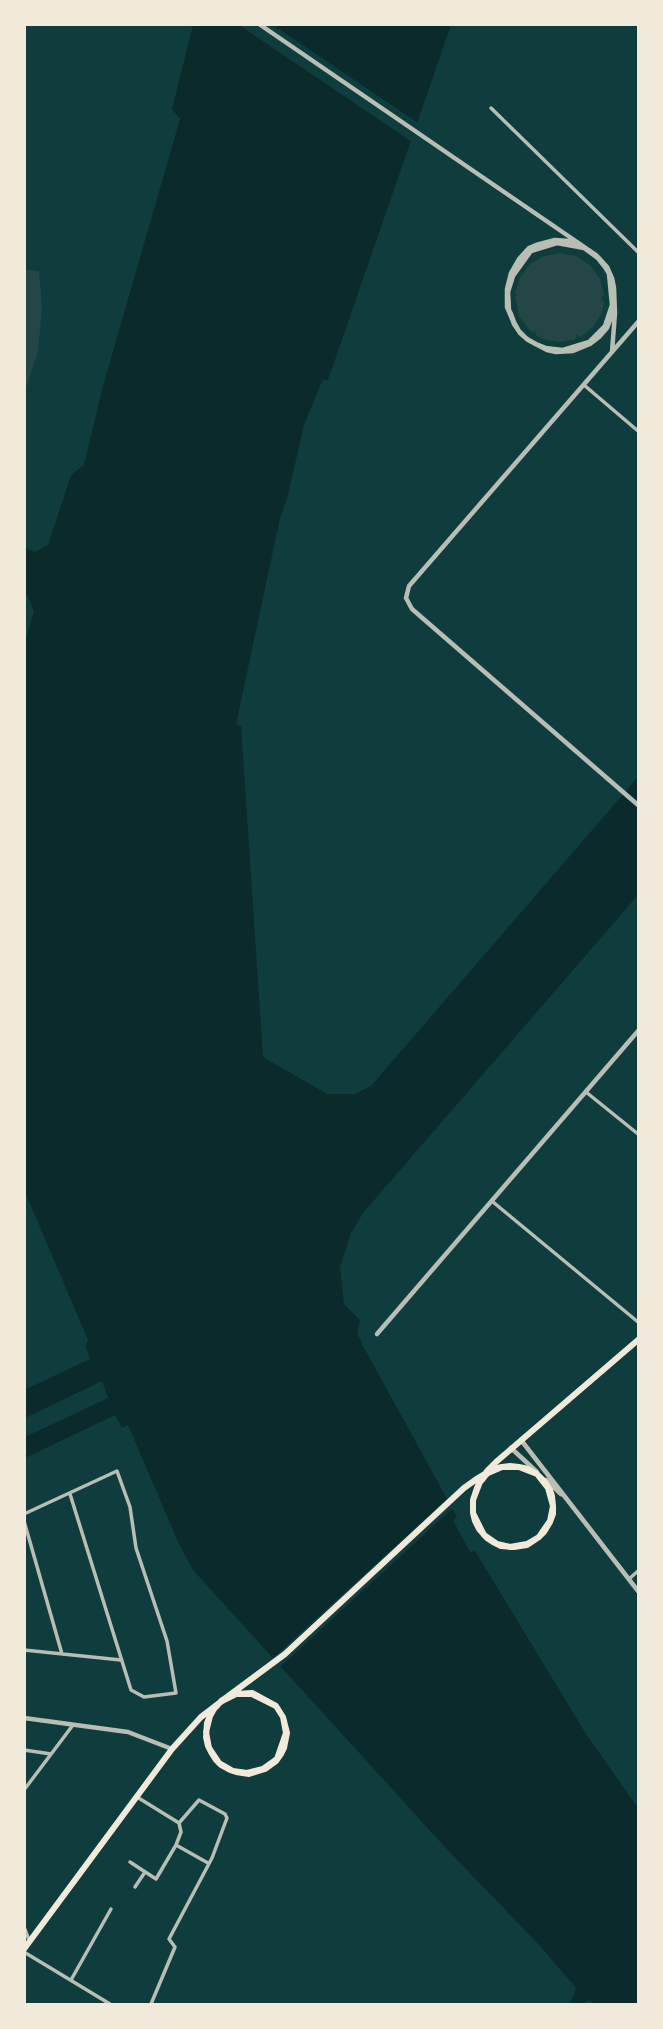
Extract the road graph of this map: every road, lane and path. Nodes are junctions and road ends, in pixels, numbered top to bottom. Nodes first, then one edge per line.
1 (259, 24) edge
2 (491, 108) dead end
3 (639, 252) edge
4 (639, 322) edge
5 (612, 352) junction
6 (584, 385) junction
7 (639, 431) edge
8 (639, 804) edge
9 (639, 1031) edge
10 (586, 1092) junction
11 (639, 1134) edge
12 (493, 1202) junction
13 (639, 1322) edge
14 (377, 1335) dead end
15 (639, 1340) edge
16 (521, 1440) junction
17 (512, 1448) junction
18 (70, 1494) junction
19 (571, 1504) junction
20 (24, 1514) edge
21 (24, 1521) edge
22 (639, 1572) edge
23 (629, 1579) junction
24 (639, 1591) edge
25 (24, 1650) edge
26 (62, 1654) junction
27 (121, 1660) junction
28 (24, 1718) edge
29 (73, 1725) junction
30 (172, 1749) junction
31 (24, 1751) edge
32 (51, 1754) junction
33 (24, 1790) edge
34 (137, 1797) junction
35 (179, 1823) junction
36 (176, 1845) junction
37 (130, 1861) dead end
38 (209, 1864) junction
39 (145, 1872) junction
40 (135, 1887) dead end
41 (111, 1909) dead end
42 (24, 1927) edge
43 (30, 1942) junction
44 (24, 1951) edge
45 (71, 1980) junction
46 (110, 2004) edge
47 (151, 2004) edge

1 - 5 street
2 - 3 street
4 - 5 street
5 - 6 street
6 - 7 street
6 - 8 street
9 - 10 street
10 - 11 street
10 - 12 street
12 - 13 street
12 - 14 street
15 - 16 main road
16 - 17 main road
16 - 19 street
17 - 19 street
17 - 30 main road
18 - 20 street
18 - 27 street
18 - 27 street
19 - 23 street
21 - 26 street
22 - 23 street
23 - 24 street
25 - 26 street
26 - 27 street
28 - 29 street
29 - 30 street
29 - 32 street
30 - 34 main road
31 - 32 street
32 - 33 street
34 - 35 street
34 - 43 main road
35 - 36 street
35 - 38 street
36 - 38 street
36 - 39 street
37 - 39 street
38 - 47 street
39 - 40 street
41 - 45 street
42 - 43 street
43 - 44 main road
44 - 45 street
45 - 46 street

